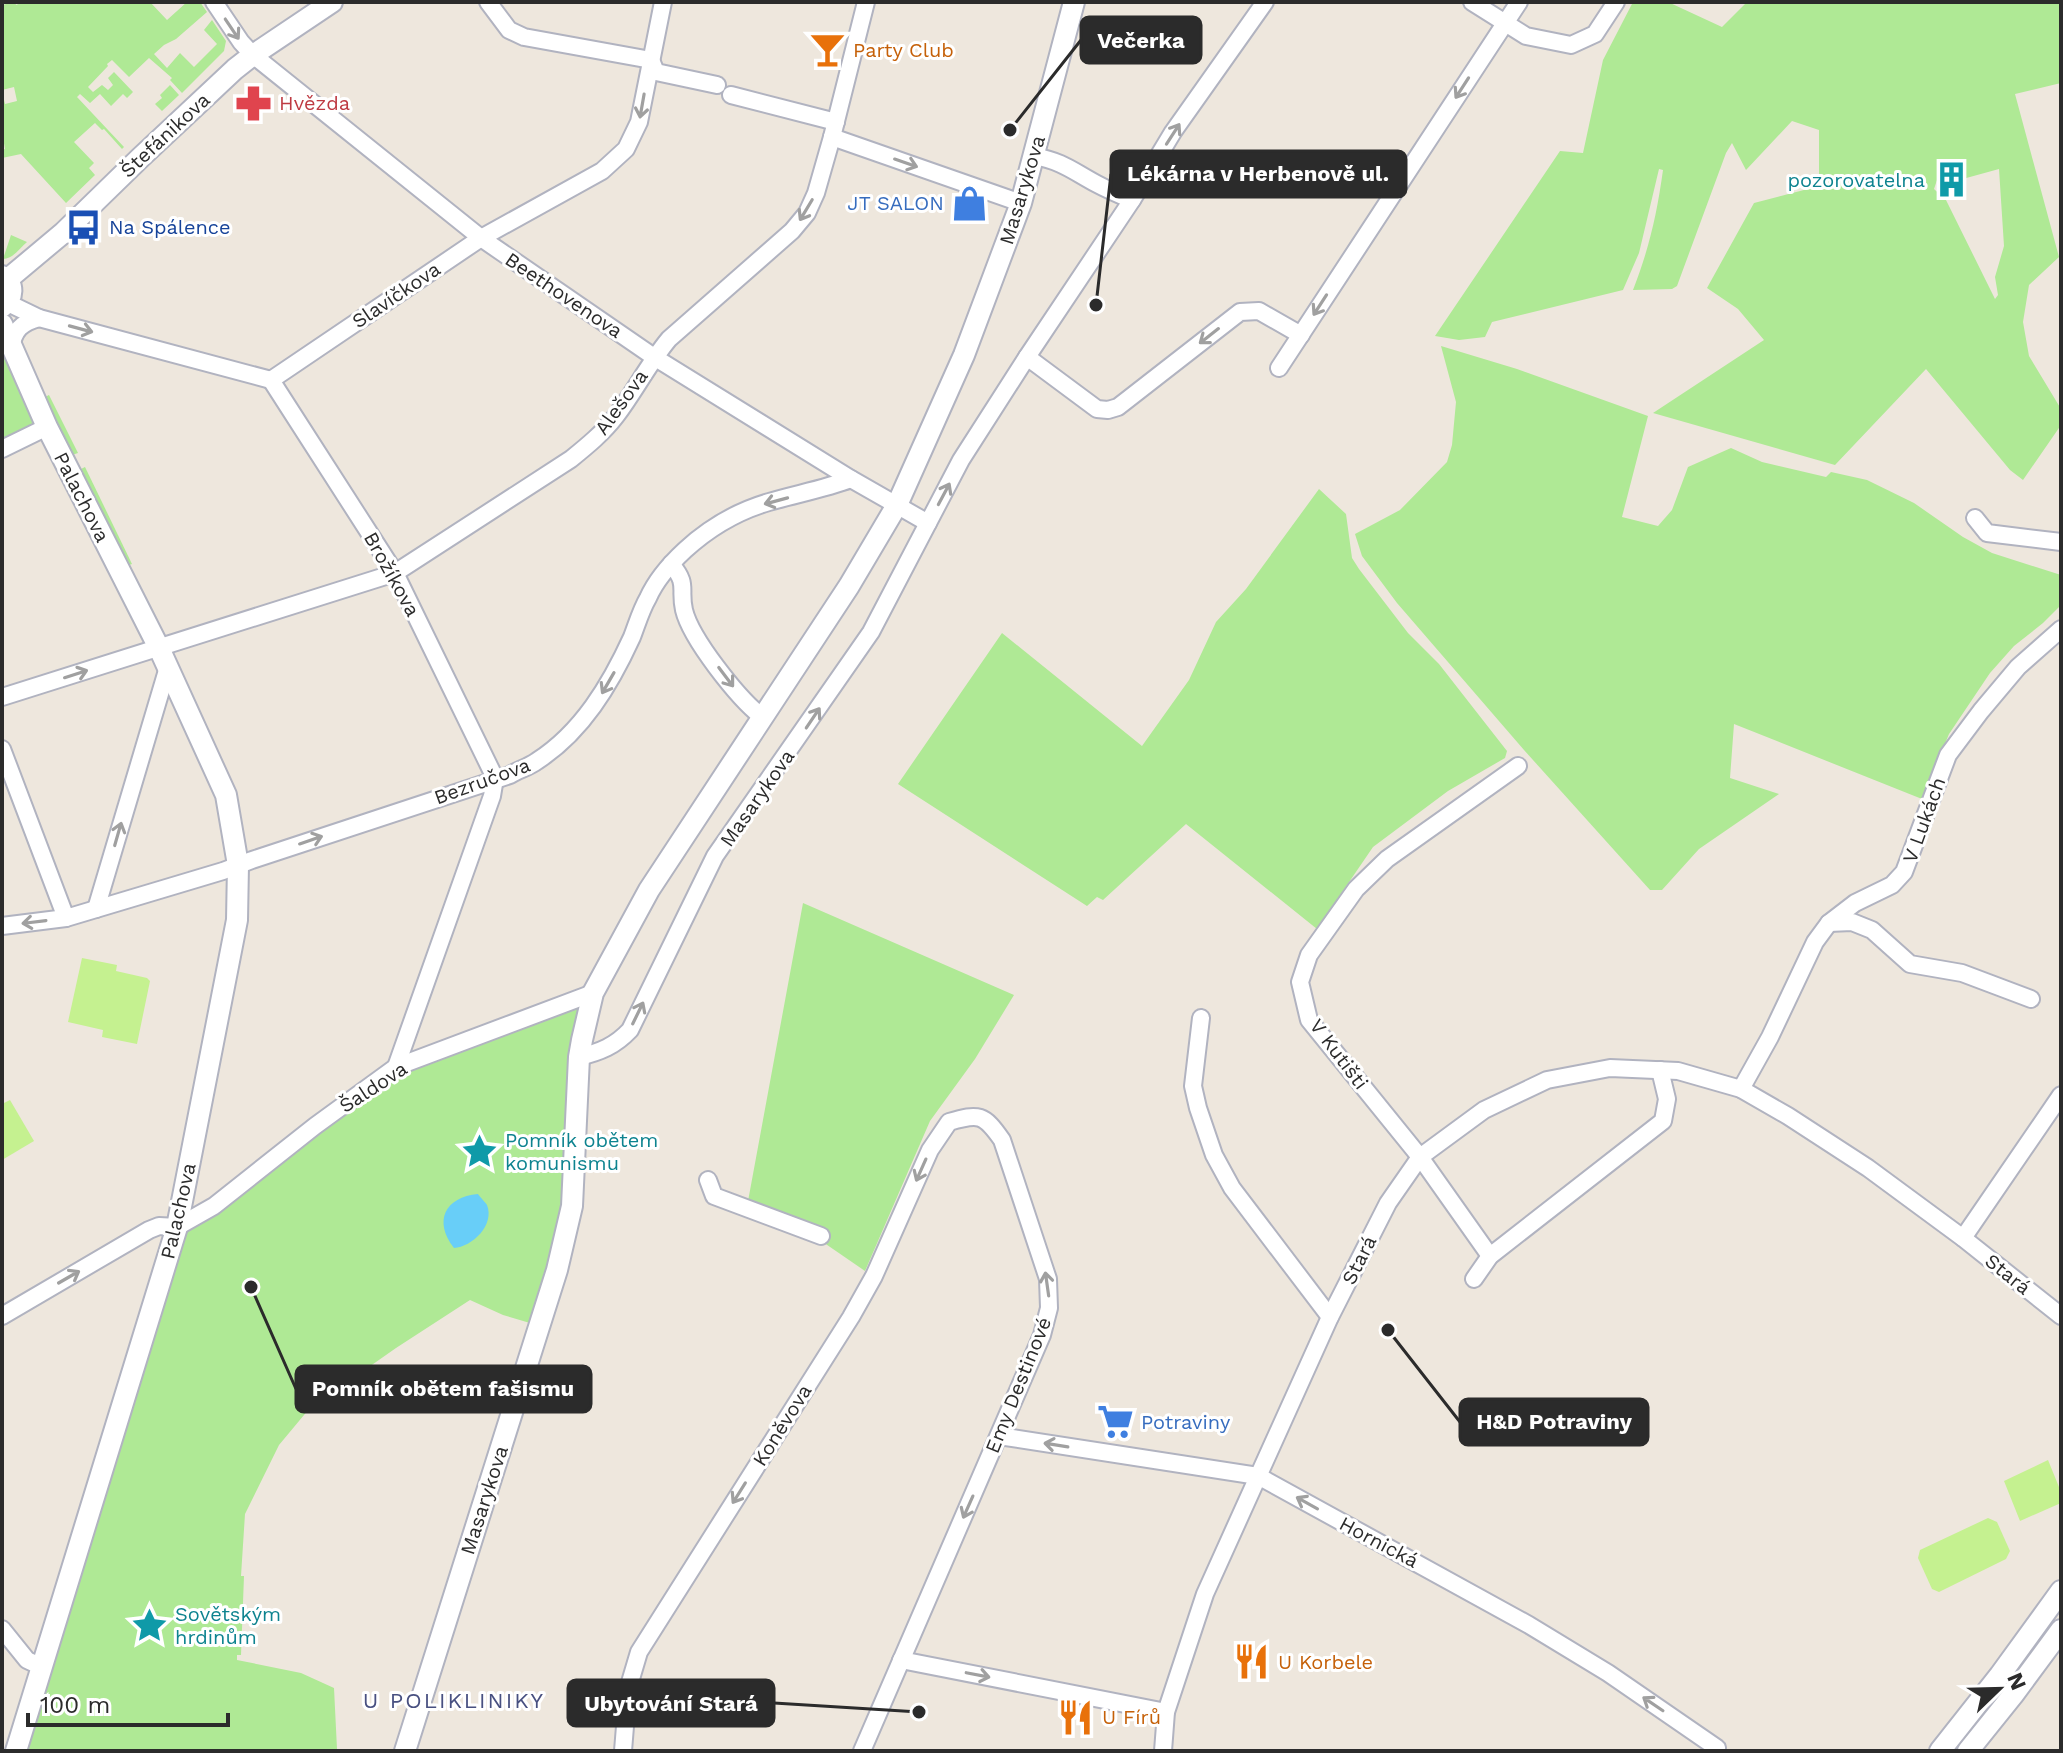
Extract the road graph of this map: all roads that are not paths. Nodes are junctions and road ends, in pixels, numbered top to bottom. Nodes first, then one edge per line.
1 (214, 2) edge
2 (332, 2) edge
3 (488, 2) edge
4 (663, 2) edge
5 (866, 2) edge
6 (1074, 2) edge
7 (1265, 2) edge
8 (1472, 2) edge
9 (1519, 2) edge
10 (1616, 2) edge
11 (1505, 23) junction
12 (253, 55) junction
13 (651, 60) junction
14 (717, 85) dead end
15 (731, 95) dead end
16 (834, 130) junction
17 (1034, 156) junction
18 (1132, 200) junction
19 (1021, 203) junction
20 (481, 238) junction
21 (5, 277) edge
22 (5, 305) edge
23 (39, 318) junction
24 (2, 324) edge
25 (1301, 335) junction
26 (11, 348) junction
27 (654, 357) junction
28 (1027, 357) junction
29 (1279, 368) dead end
30 (271, 380) junction
31 (47, 427) junction
32 (2, 449) edge
33 (851, 479) junction
34 (897, 505) junction
35 (1975, 518) dead end
36 (928, 523) junction
37 (2061, 542) edge
38 (671, 564) junction
39 (395, 573) junction
40 (2061, 629) edge
41 (159, 648) junction
42 (168, 667) junction
43 (2, 697) edge
44 (761, 716) junction
45 (2, 749) edge
46 (1518, 766) dead end
47 (495, 778) junction
48 (238, 865) junction
49 (96, 909) junction
50 (66, 918) junction
51 (1829, 923) junction
52 (2, 926) edge
53 (593, 993) junction
54 (2031, 999) dead end
55 (1201, 1018) dead end
56 (579, 1057) junction
57 (396, 1067) junction
58 (1660, 1070) junction
59 (1741, 1089) junction
60 (2061, 1095) edge
61 (970, 1116) joint
62 (1420, 1157) junction
63 (708, 1180) dead end
64 (177, 1227) junction
65 (821, 1236) dead end
66 (1963, 1238) junction
67 (1490, 1256) junction
68 (1474, 1279) dead end
69 (2, 1316) edge
70 (2061, 1316) edge
71 (1330, 1317) junction
72 (999, 1436) junction
73 (1258, 1476) junction
74 (2061, 1591) edge
75 (2, 1629) edge
76 (2061, 1630) edge
77 (901, 1660) junction
78 (42, 1667) junction
79 (1166, 1712) junction
80 (1715, 1750) edge
81 (16, 1751) edge
82 (405, 1751) edge
83 (623, 1751) edge
84 (862, 1751) edge
85 (1163, 1751) edge
86 (1940, 1751) edge
87 (1968, 1751) edge

1 -> 12 street
2 - 12 street, Štefánikova
3 - 13 street
4 - 13 street, Slavíčkova
5 - 16 street, Alešova
6 - 17 street, Masarykova
18 -> 7 street, Masarykova
8 - 11 street
9 - 11 street
10 - 11 street
11 -> 25 street
12 - 20 street, Beethovenova
12 - 21 street, Štefánikova
13 - 14 street
13 -> 20 street, Slavíčkova
15 - 16 street
16 -> 19 street
16 -> 27 street, Alešova
17 - 18 street
17 - 19 street, Masarykova
18 - 28 street, Masarykova
19 - 34 street, Masarykova
20 - 27 street, Beethovenova
20 - 30 street, Slavíčkova
21 - 22 street
22 - 23 street
23 - 26 street
23 -> 30 street
24 - 26 street, Palachova
25 -> 28 street
25 - 29 street
26 - 31 street, Palachova
27 - 33 street, Beethovenova
27 - 39 street, Alešova
36 -> 28 street, Masarykova
30 - 39 street, Brožíkova
31 - 32 street
31 - 41 street, Palachova
33 - 34 street, Beethovenova
33 -> 38 street, Bezručova
34 - 36 street
34 - 44 street, Masarykova
35 - 37 street
56 -> 36 street, Masarykova
38 -> 44 street
38 -> 47 street, Bezručova
39 - 41 street, Alešova
39 - 47 street, Brožíkova
40 - 51 street, V Lukách
41 - 42 street, Palachova
43 -> 41 street, Alešova
42 - 48 street, Palachova
49 -> 42 street
44 - 53 street, Masarykova
45 - 50 street
46 - 62 street, V Kutišti
48 -> 47 street, Bezručova
47 - 57 street
48 - 49 street, Bezručova
48 - 64 street, Palachova
49 - 50 street, Bezručova
50 -> 52 street, Bezručova
51 - 54 street
51 - 59 street, V Lukách
53 - 56 street, Masarykova
53 - 57 street, Šaldova
55 - 71 street
56 - 82 street, Masarykova
57 - 64 street, Šaldova
58 - 59 street, Stará
58 - 62 street, Stará
58 - 67 street
59 - 66 street, Stará
60 - 66 street
72 -> 61 street, Emy Destinové
61 -> 83 street, Koněvova
62 - 67 street, V Kutišti
62 - 71 street, Stará
63 - 65 street
69 -> 64 street, Šaldova
64 - 78 street, Palachova
66 - 70 street, Stará
67 - 68 street
71 - 73 street, Stará
73 -> 72 street, Hornická
72 -> 77 street, Emy Destinové
73 - 79 street, Stará
80 -> 73 street, Hornická
74 - 86 street
75 - 78 street
76 - 87 street
77 -> 79 street
77 - 84 street
78 - 81 street, Palachova
79 - 85 street, Stará

